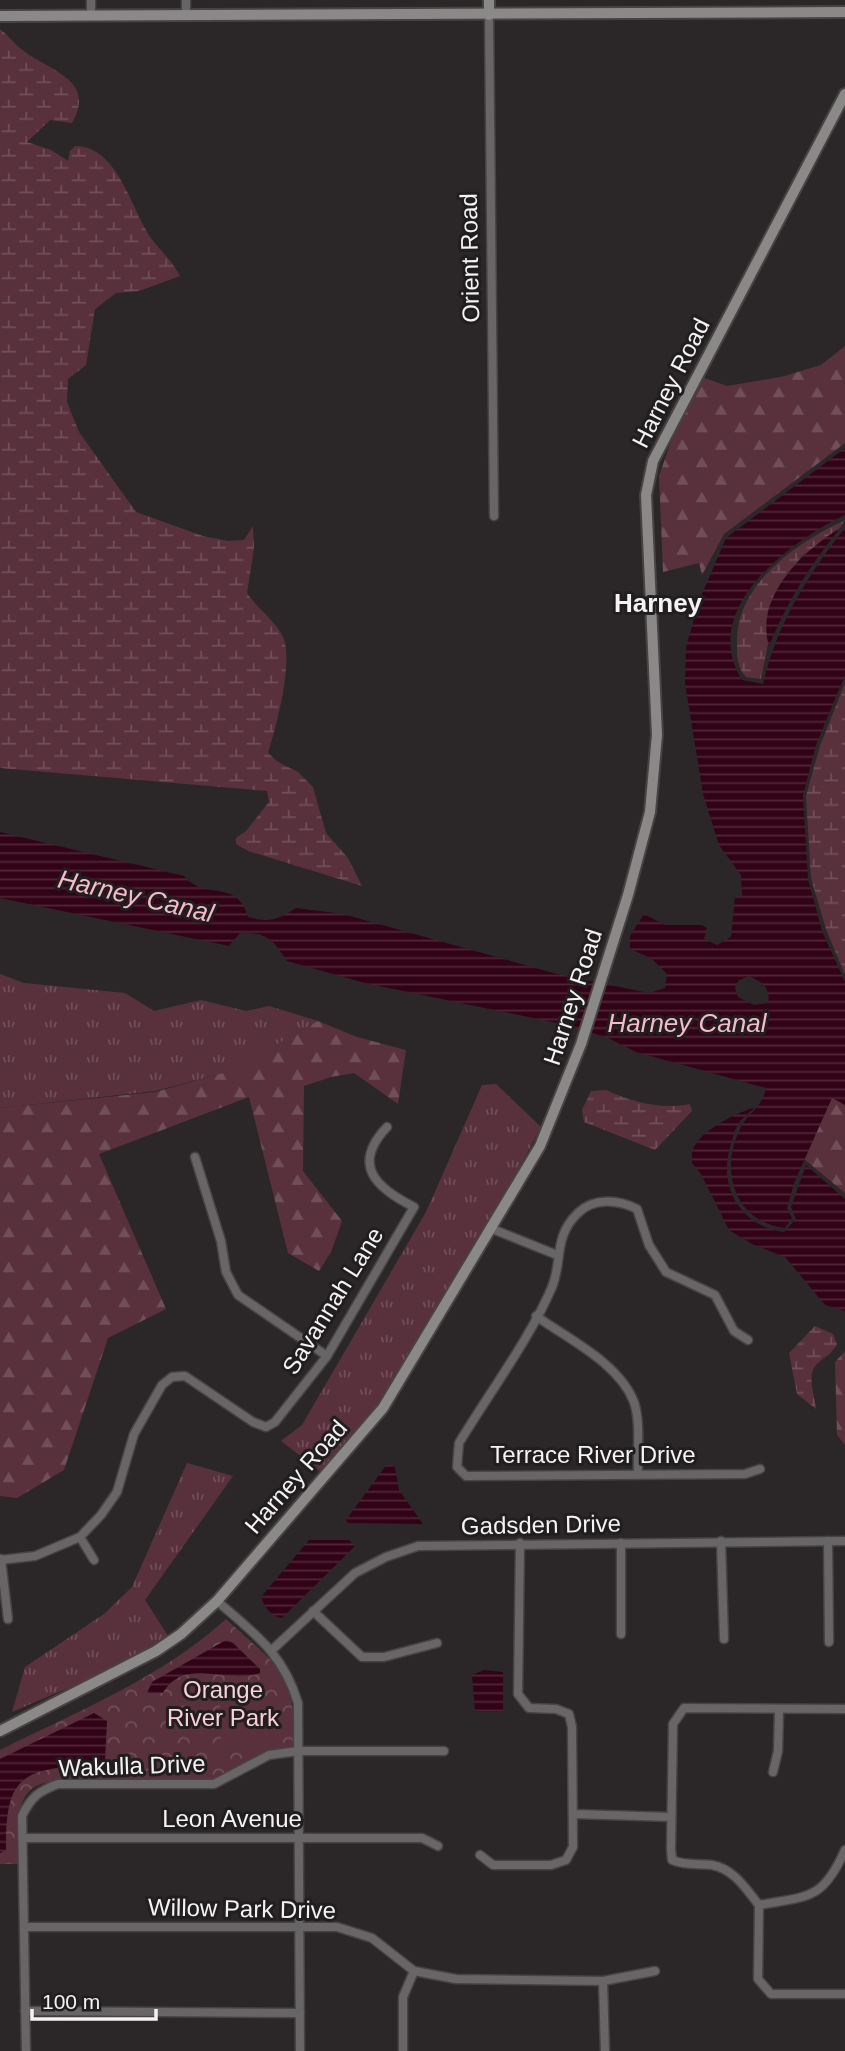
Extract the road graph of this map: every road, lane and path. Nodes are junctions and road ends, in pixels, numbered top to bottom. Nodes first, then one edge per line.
1 (91, 0) edge
2 (186, 0) edge
3 (489, 0) edge
4 (845, 12) edge
5 (91, 15) junction
6 (186, 15) junction
7 (489, 15) junction
8 (0, 16) edge
9 (845, 94) edge
10 (494, 516) dead end
11 (387, 1127) dead end
12 (195, 1157) dead end
13 (490, 1228) junction
14 (557, 1255) junction
15 (536, 1316) junction
16 (748, 1340) dead end
17 (327, 1356) junction
18 (760, 1469) dead end
19 (638, 1474) junction
20 (80, 1537) junction
21 (721, 1541) junction
22 (828, 1541) junction
23 (845, 1541) edge
24 (520, 1543) junction
25 (621, 1543) junction
26 (1, 1560) edge
27 (94, 1560) dead end
28 (217, 1601) junction
29 (313, 1611) junction
30 (8, 1619) dead end
31 (621, 1634) dead end
32 (724, 1639) dead end
33 (829, 1642) dead end
34 (436, 1643) dead end
35 (273, 1650) junction
36 (845, 1709) edge
37 (779, 1710) junction
38 (0, 1731) edge
39 (298, 1751) junction
40 (443, 1751) dead end
41 (773, 1772) dead end
42 (573, 1814) junction
43 (671, 1817) junction
44 (24, 1838) junction
45 (299, 1839) junction
46 (438, 1846) dead end
47 (845, 1850) edge
48 (480, 1856) dead end
49 (760, 1905) junction
50 (299, 1926) junction
51 (25, 1927) junction
52 (414, 1971) junction
53 (654, 1971) dead end
54 (603, 1982) junction
55 (845, 1994) edge
56 (25, 2011) junction
57 (299, 2013) junction
58 (26, 2051) edge
59 (300, 2051) edge
60 (403, 2051) edge
61 (605, 2051) edge

1 - 5 street
2 - 6 street
3 - 7 street, Orient Road
4 - 7 street
5 - 6 street
5 - 8 street
6 - 7 street
7 - 10 street, Orient Road
9 - 13 street, Harney Road
11 - 17 street, Savannah Lane
12 - 17 street
13 - 14 street
13 - 28 street, Harney Road
14 - 15 street, Terrace River Drive
14 - 16 street, Terrace River Drive
15 - 19 street
15 - 19 street, Terrace River Drive
17 - 20 street, Savannah Lane
18 - 19 street, Terrace River Drive
20 - 26 street, Savannah Lane
20 - 27 street
21 - 22 street, Gadsden Drive
21 - 25 street, Gadsden Drive
21 - 32 street
22 - 23 street, Gadsden Drive
22 - 33 street
24 - 25 street, Gadsden Drive
24 - 29 street, Gadsden Drive
24 - 42 street
25 - 31 street
26 - 30 street
28 - 35 street
28 - 38 street, Harney Road
29 - 34 street
29 - 35 street, Gadsden Drive
35 - 39 street
36 - 37 street
37 - 41 street
37 - 43 street
39 - 40 street, Wakulla Drive
39 - 44 street, Wakulla Drive
39 - 45 street
42 - 43 street
42 - 48 street
43 - 49 street
44 - 45 street, Leon Avenue
44 - 51 street, Wakulla Drive
45 - 46 street, Leon Avenue
45 - 50 street
47 - 49 street
49 - 55 street
50 - 51 street, Willow Park Drive
50 - 52 street, Willow Park Drive
50 - 57 street
51 - 56 street, Wakulla Drive
52 - 54 street, Willow Park Drive
52 - 60 street
53 - 54 street, Willow Park Drive
54 - 61 street
56 - 57 street
56 - 58 street, Wakulla Drive
57 - 59 street

